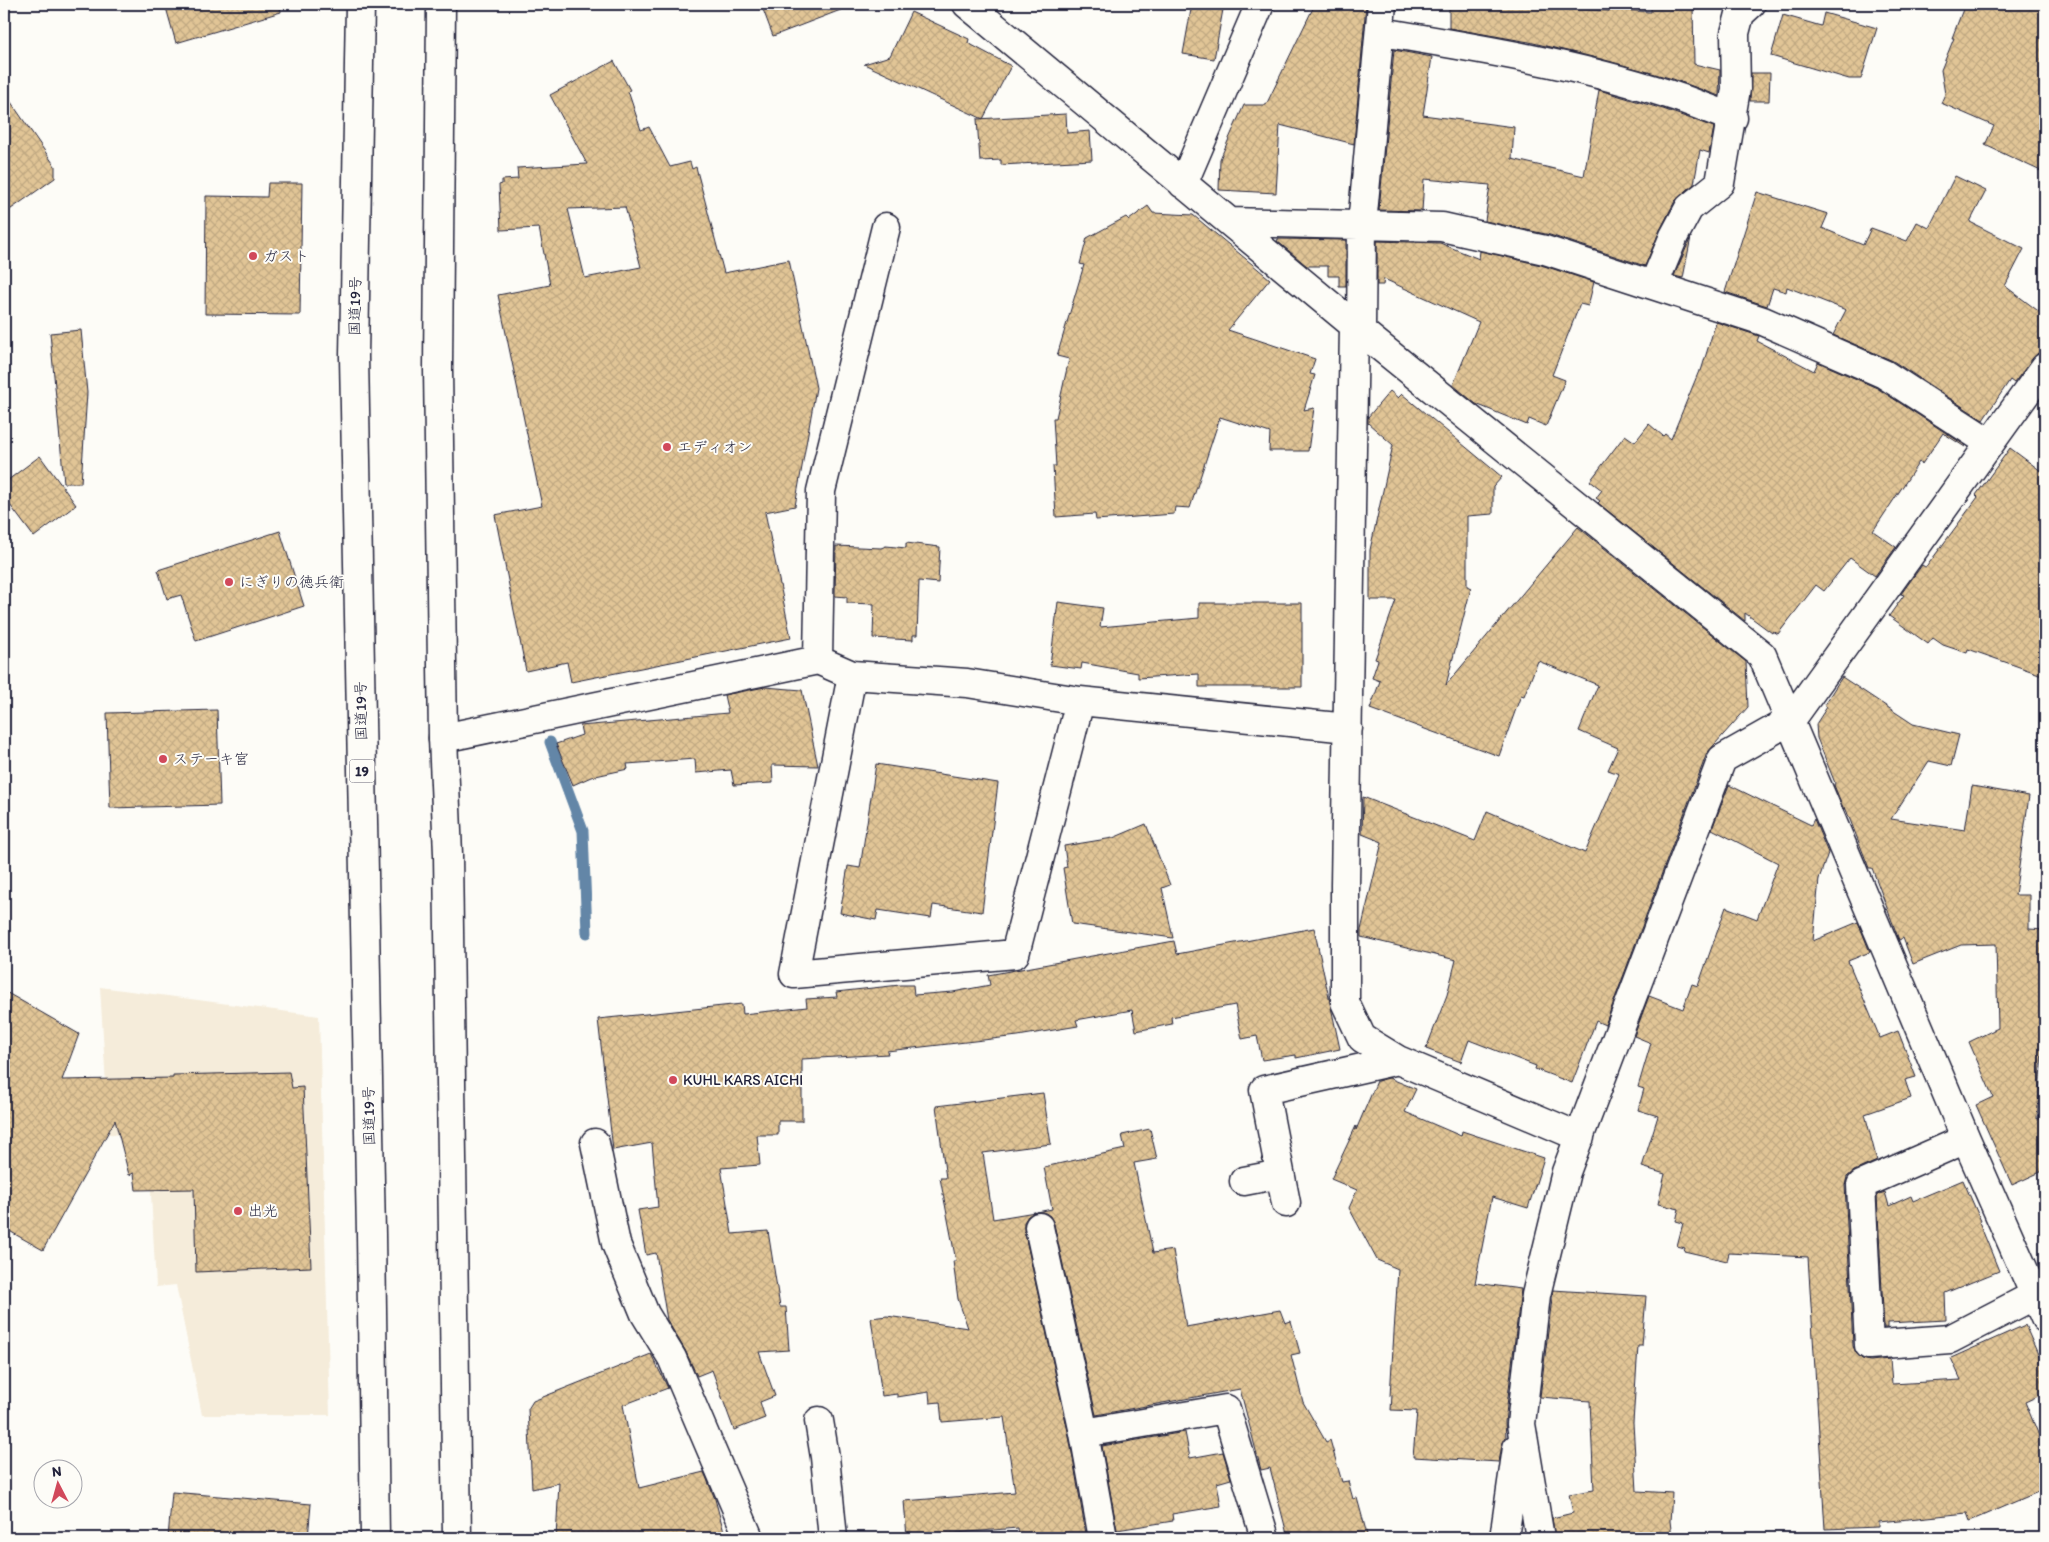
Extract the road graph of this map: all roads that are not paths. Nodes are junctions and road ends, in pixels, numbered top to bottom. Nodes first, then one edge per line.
1 (360, 4) edge
2 (440, 4) edge
3 (967, 4) edge
4 (1260, 4) edge
5 (1382, 4) edge
6 (1751, 4) edge
7 (1381, 32) junction
8 (1732, 118) junction
9 (1183, 184) junction
10 (1230, 222) junction
11 (1362, 225) junction
12 (886, 227) dead end
13 (1654, 284) junction
14 (1358, 328) junction
15 (2045, 367) edge
16 (1990, 443) junction
17 (818, 660) junction
18 (852, 676) junction
19 (1080, 701) junction
20 (1791, 720) junction
21 (1348, 728) junction
22 (443, 738) junction
23 (1398, 1060) junction
24 (1580, 1137) junction
25 (1966, 1139) junction
26 (595, 1143) dead end
27 (1280, 1174) junction
28 (1244, 1181) dead end
29 (1286, 1203) dead end
30 (1038, 1227) dead end
31 (2040, 1306) edge
32 (819, 1420) dead end
33 (1521, 1424) junction
34 (1084, 1433) junction
35 (375, 1538) edge
36 (457, 1538) edge
37 (749, 1538) edge
38 (833, 1538) edge
39 (1103, 1538) edge
40 (1265, 1538) edge
41 (1504, 1538) edge
42 (1540, 1538) edge

1 - 35 main road, 国道19号 / 19
2 - 22 main road
3 - 9 main road
4 - 9 main road
5 - 7 main road
6 - 8 main road
7 - 8 main road
7 - 11 main road
8 - 13 main road
9 - 10 main road
10 - 11 main road
10 - 14 main road
11 - 13 main road
11 - 14 main road
12 - 17 main road
13 - 16 main road
14 - 20 main road
14 - 21 main road
15 - 16 main road
16 - 20 main road
17 - 18 main road
17 - 22 main road
18 - 19 main road
18 - 19 main road
19 - 21 main road
20 - 24 main road
20 - 25 main road
21 - 23 main road
22 - 36 main road
23 - 24 main road
23 - 27 main road
24 - 33 main road
25 - 31 main road
25 - 31 main road
26 - 37 main road
27 - 28 main road
27 - 29 main road
30 - 34 main road
32 - 38 main road
33 - 41 main road
33 - 42 main road
34 - 39 main road
34 - 40 main road

